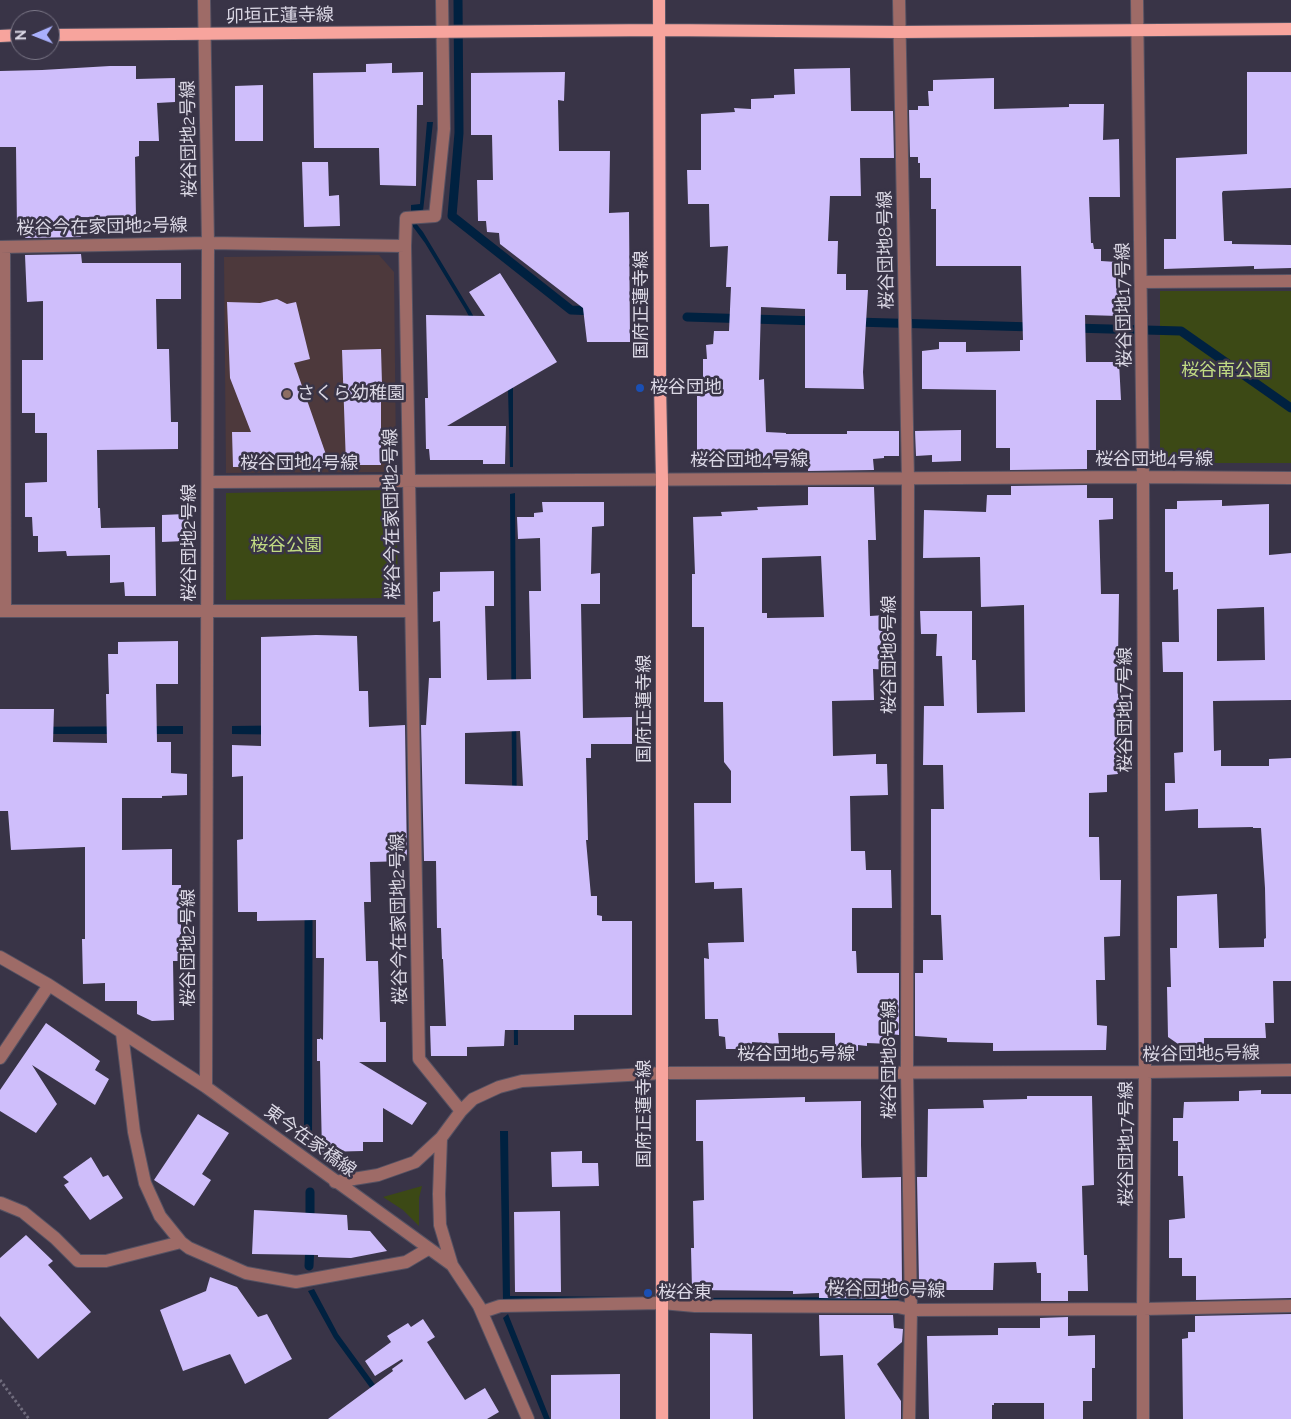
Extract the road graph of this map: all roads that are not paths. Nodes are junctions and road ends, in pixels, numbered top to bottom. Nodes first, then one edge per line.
1 (204, 0) edge
2 (442, 0) edge
3 (659, 0) edge
4 (900, 0) edge
5 (1137, 0) edge
6 (1291, 29) edge
7 (660, 30) junction
8 (1137, 30) junction
9 (443, 32) junction
10 (900, 32) junction
11 (205, 34) junction
12 (60, 35) edge
13 (208, 243) junction
14 (405, 246) junction
15 (2, 247) edge
16 (1291, 281) edge
17 (1141, 282) junction
18 (1143, 477) junction
19 (1291, 478) edge
20 (662, 479) junction
21 (908, 479) junction
22 (410, 480) junction
23 (208, 482) junction
24 (207, 610) junction
25 (2, 611) edge
26 (411, 611) junction
27 (0, 957) edge
28 (49, 985) junction
29 (122, 1033) junction
30 (0, 1058) edge
31 (1291, 1070) edge
32 (907, 1072) junction
33 (1145, 1072) junction
34 (663, 1073) junction
35 (206, 1087) junction
36 (461, 1111) junction
37 (440, 1138) junction
38 (335, 1182) junction
39 (1, 1203) edge
40 (181, 1242) junction
41 (428, 1249) junction
42 (452, 1265) junction
43 (662, 1303) junction
44 (1291, 1306) edge
45 (1143, 1309) junction
46 (911, 1310) junction
47 (482, 1312) junction
48 (528, 1419) edge
49 (662, 1419) edge
50 (909, 1419) edge
51 (1144, 1419) edge

1 - 11 street, 桜谷団地2号線
2 - 9 street
3 - 7 main road, 国府正蓮寺線
4 - 10 street, 桜谷団地8号線
5 - 8 street, 桜谷団地17号線
6 - 8 main road, 卯垣正蓮寺線
7 - 9 main road, 卯垣正蓮寺線
7 - 10 main road, 卯垣正蓮寺線
7 - 20 main road, 国府正蓮寺線
8 - 10 main road, 卯垣正蓮寺線
8 - 17 street, 桜谷団地17号線
9 - 11 main road, 卯垣正蓮寺線
9 - 14 street
10 - 21 street, 桜谷団地8号線
11 - 12 main road, 卯垣正蓮寺線
11 - 13 street, 桜谷団地2号線
13 - 14 street, 桜谷今在家団地2号線
13 - 15 street, 桜谷今在家団地2号線
13 - 23 street, 桜谷団地2号線
14 - 22 street, 桜谷今在家団地2号線
15 - 25 street
16 - 17 street
17 - 18 street, 桜谷団地17号線
18 - 19 street, 桜谷団地4号線
18 - 21 street, 桜谷団地4号線
18 - 33 street, 桜谷団地17号線
20 - 21 street, 桜谷団地4号線
20 - 22 street, 桜谷団地4号線
20 - 34 main road, 国府正蓮寺線
21 - 32 street, 桜谷団地8号線
22 - 23 street, 桜谷団地4号線
22 - 26 street, 桜谷今在家団地2号線
23 - 24 street, 桜谷団地2号線
24 - 25 street
24 - 26 street
24 - 35 street, 桜谷団地2号線
26 - 36 street, 桜谷今在家団地2号線
27 - 28 street, 東今在家橋線
28 - 29 street, 東今在家橋線
28 - 30 street
29 - 35 street, 東今在家橋線
29 - 40 street
31 - 33 street, 桜谷団地5号線
32 - 33 street, 桜谷団地5号線
32 - 34 street, 桜谷団地5号線
32 - 46 street, 桜谷団地8号線
33 - 45 street, 桜谷団地17号線
34 - 36 street, 桜谷団地5号線
34 - 43 main road, 国府正蓮寺線
35 - 38 street, 東今在家橋線
36 - 37 street, 桜谷団地5号線
37 - 38 street, 桜谷団地5号線
37 - 42 street
38 - 41 street, 東今在家橋線
39 - 40 street
40 - 41 street
41 - 42 street, 東今在家橋線
42 - 47 street, 東今在家橋線
43 - 46 street, 桜谷団地6号線
43 - 47 street, 桜谷団地6号線
43 - 49 main road, 国府正蓮寺線
44 - 45 street, 桜谷団地6号線
45 - 46 street, 桜谷団地6号線
45 - 51 street, 桜谷団地17号線
46 - 50 street, 桜谷団地8号線
47 - 48 street, 東今在家橋線

